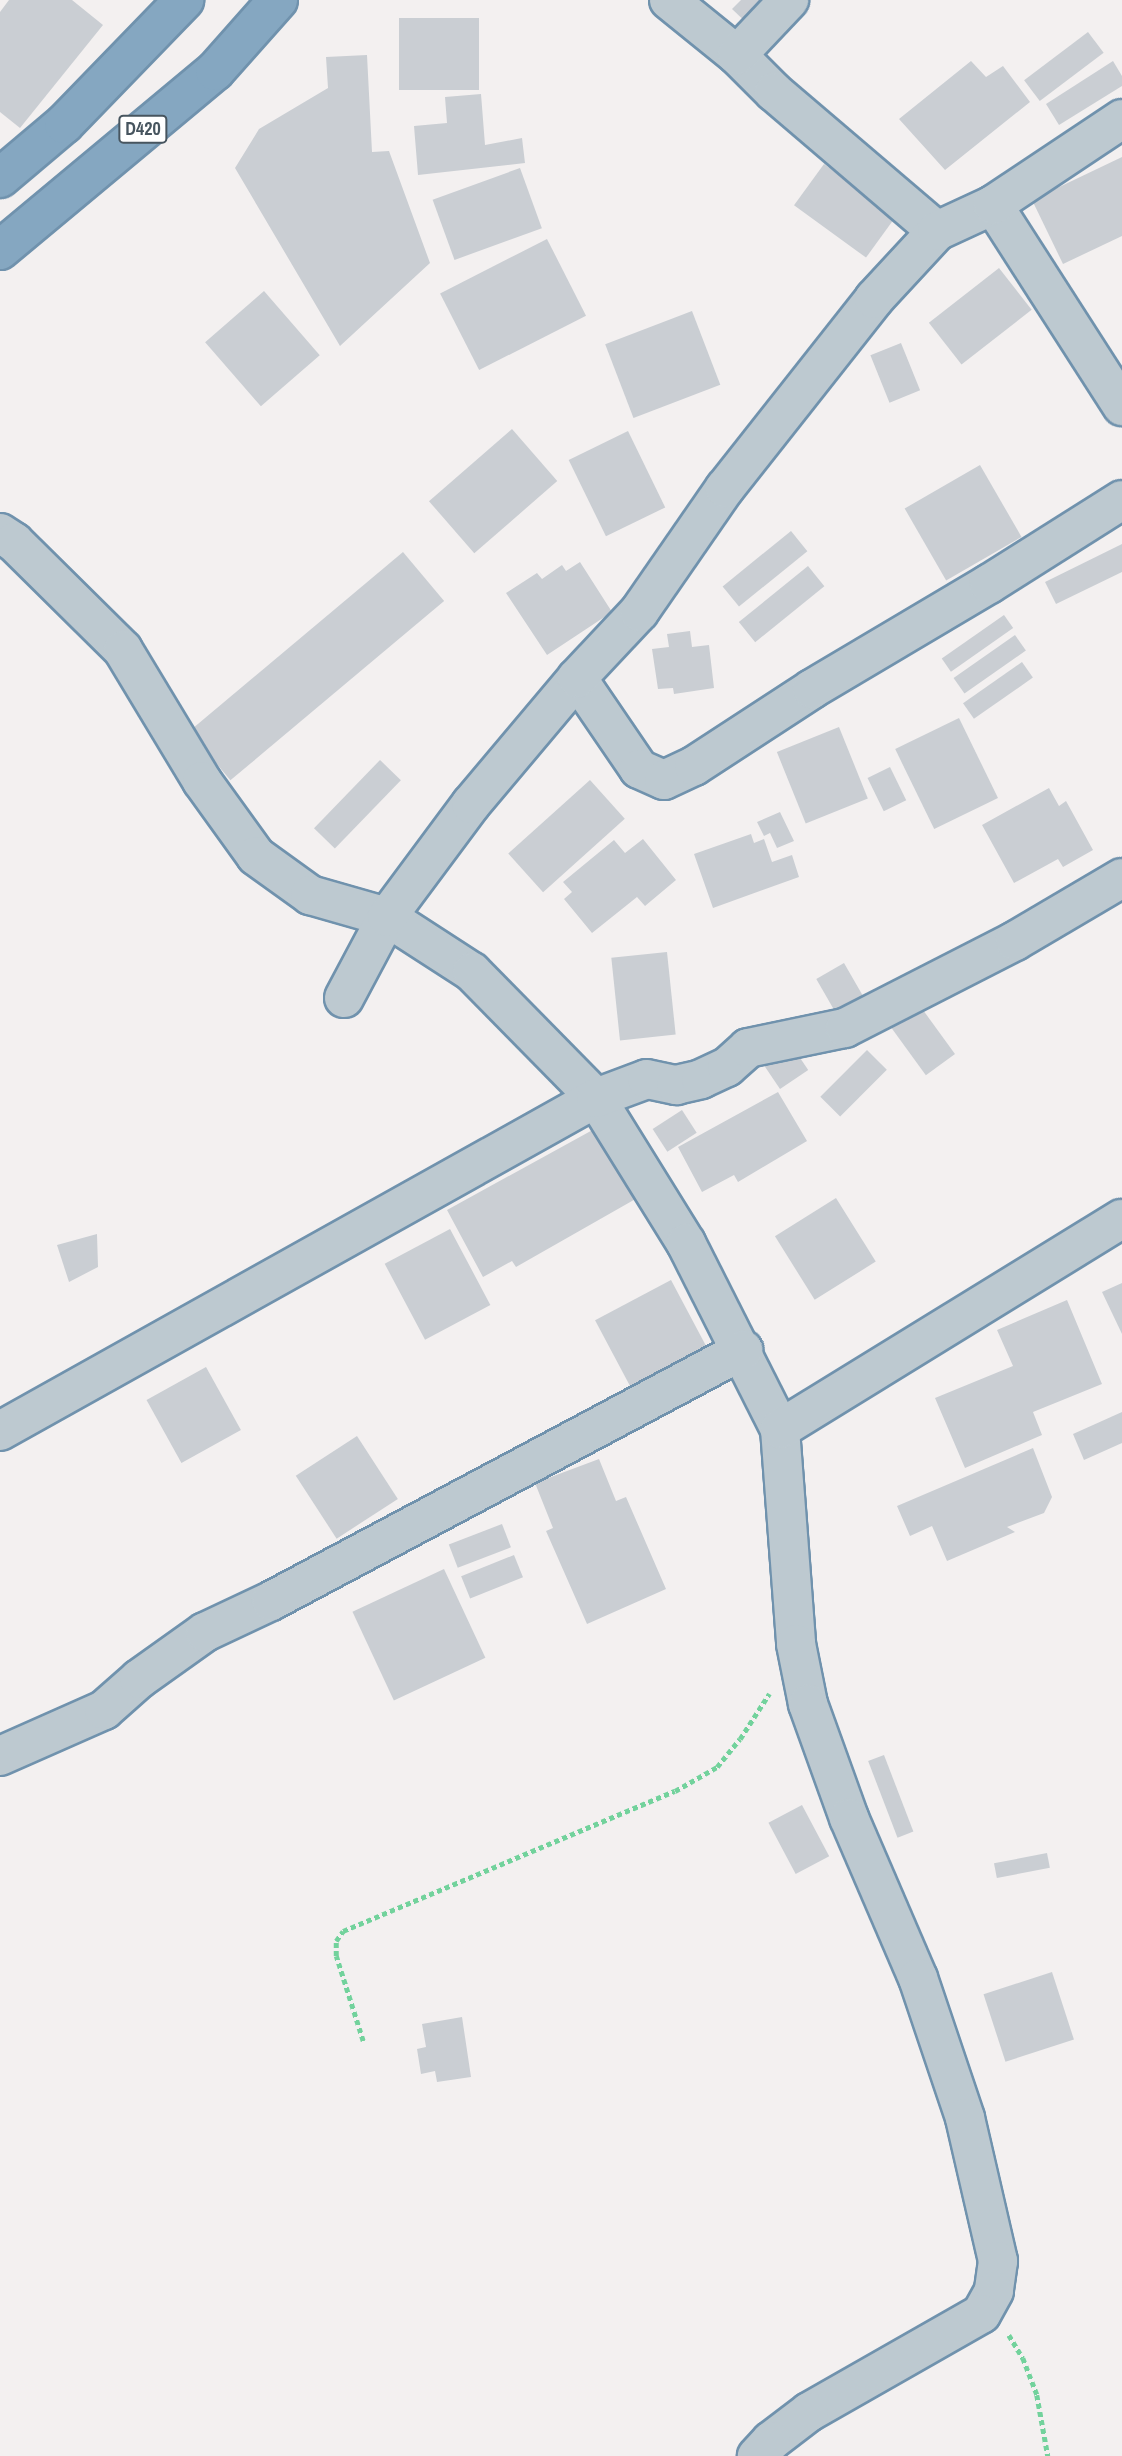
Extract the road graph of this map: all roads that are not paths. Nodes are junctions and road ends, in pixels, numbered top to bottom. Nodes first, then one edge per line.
1 (184, 0) edge
2 (278, 0) edge
3 (669, 0) edge
4 (789, 0) edge
5 (737, 55) junction
6 (1122, 119) edge
7 (0, 178) edge
8 (993, 205) junction
9 (937, 231) junction
10 (0, 250) edge
11 (1122, 406) edge
12 (1122, 500) edge
13 (4, 541) edge
14 (577, 678) junction
15 (1122, 878) edge
16 (387, 917) junction
17 (344, 998) dead end
18 (596, 1098) junction
19 (1122, 1219) edge
20 (743, 1350) junction
21 (780, 1429) junction
22 (0, 1431) edge
23 (0, 1756) edge
24 (757, 2456) edge

1 - 7 highway
2 - 10 highway, D420
3 - 5 street
4 - 5 street
5 - 9 street
6 - 8 street
8 - 9 street
8 - 11 street
9 - 14 street
12 - 14 street
13 - 16 street
14 - 16 street
15 - 18 street
16 - 17 street
16 - 18 street
18 - 20 street
18 - 22 street
19 - 21 street
20 - 21 street
20 - 23 street
21 - 24 street

